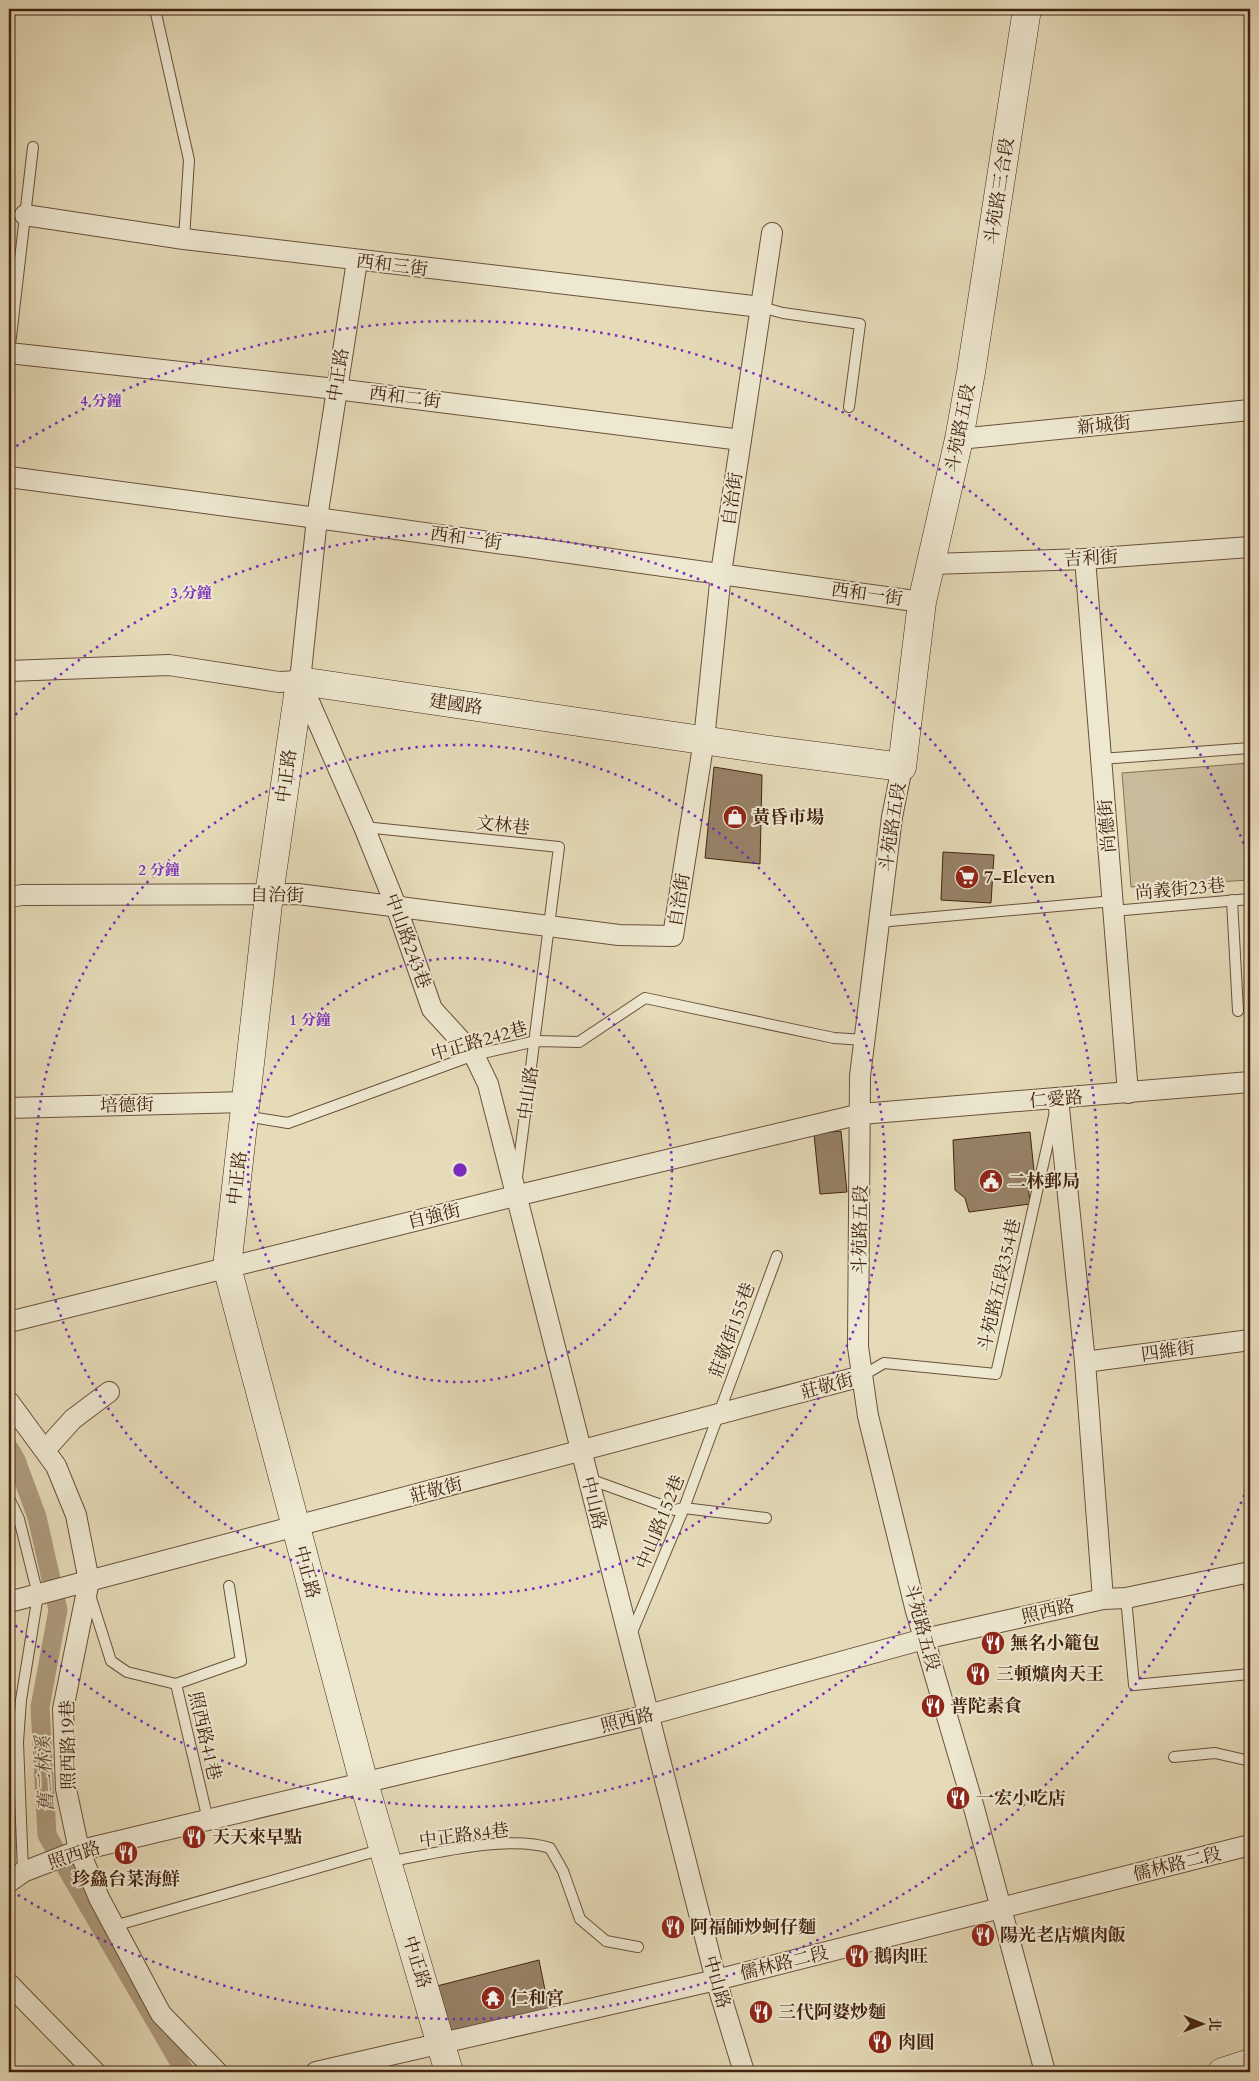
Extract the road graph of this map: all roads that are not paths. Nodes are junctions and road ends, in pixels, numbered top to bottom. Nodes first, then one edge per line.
1 (155, 9) edge
2 (1027, 9) edge
3 (33, 147) dead end
4 (25, 214) junction
5 (772, 234) dead end
6 (184, 239) junction
7 (357, 261) junction
8 (760, 307) junction
9 (9, 354) edge
10 (971, 372) joint
11 (336, 388) junction
12 (849, 407) dead end
13 (1250, 410) edge
14 (959, 439) junction
15 (740, 440) junction
16 (9, 477) edge
17 (317, 518) junction
18 (1250, 547) edge
19 (1085, 559) junction
20 (931, 564) junction
21 (722, 573) junction
22 (922, 602) junction
23 (9, 671) edge
24 (300, 681) junction
25 (704, 740) junction
26 (1250, 748) edge
27 (1101, 759) junction
28 (902, 767) junction
29 (364, 826) junction
30 (269, 895) junction
31 (9, 897) edge
32 (1250, 899) edge
33 (1232, 900) junction
34 (396, 906) junction
35 (1113, 906) junction
36 (879, 922) junction
37 (550, 926) junction
38 (1238, 1011) dead end
39 (865, 1040) junction
40 (536, 1041) junction
41 (474, 1056) junction
42 (1250, 1082) edge
43 (1128, 1093) junction
44 (1058, 1098) junction
45 (9, 1108) edge
46 (245, 1109) junction
47 (861, 1114) junction
48 (515, 1196) junction
49 (777, 1256) dead end
50 (227, 1267) junction
51 (9, 1322) edge
52 (1250, 1340) edge
53 (1085, 1362) junction
54 (862, 1376) junction
55 (109, 1392) dead end
56 (9, 1402) edge
57 (717, 1415) junction
58 (45, 1450) junction
59 (581, 1452) junction
60 (588, 1479) junction
61 (9, 1498) edge
62 (684, 1508) junction
63 (766, 1518) dead end
64 (294, 1527) junction
65 (1249, 1572) edge
66 (88, 1584) junction
67 (228, 1586) dead end
68 (1250, 1592) edge
69 (38, 1595) junction
70 (1126, 1598) junction
71 (1103, 1599) junction
72 (9, 1602) edge
73 (924, 1639) junction
74 (629, 1640) junction
75 (1250, 1674) edge
76 (176, 1684) junction
77 (648, 1715) junction
78 (1174, 1757) dead end
79 (1250, 1761) edge
80 (364, 1783) junction
81 (208, 1820) junction
82 (1250, 1845) edge
83 (79, 1850) junction
84 (386, 1856) junction
85 (16, 1877) edge
86 (1001, 1910) junction
87 (114, 1926) junction
88 (638, 1947) dead end
89 (716, 1980) junction
90 (9, 1984) edge
91 (442, 2043) junction
92 (1250, 2064) edge
93 (94, 2072) edge
94 (217, 2072) edge
95 (316, 2072) edge
96 (450, 2072) edge
97 (744, 2072) edge
98 (1045, 2072) edge
99 (1222, 2072) edge

1 - 6 lane
2 - 10 main road, 斗苑路三合段
3 - 4 lane
4 - 6 street, 西和三街
4 - 9 lane
5 - 8 street, 自治街
6 - 7 street, 西和三街
7 - 8 street, 西和三街
7 - 11 street, 中正路
8 - 12 lane
8 - 15 street, 自治街
9 - 11 street, 西和二街
10 - 14 main road, 斗苑路五段
11 - 15 street, 西和二街
11 - 17 street, 中正路
13 - 14 street, 新城街
14 - 20 main road, 斗苑路五段
15 - 21 street, 自治街
16 - 17 street, 西和一街
17 - 21 street, 西和一街
17 - 24 street, 中正路
18 - 19 street, 吉利街
19 - 20 street, 吉利街
19 - 27 street, 尚德街
20 - 22 main road, 斗苑路五段
21 - 22 street, 西和一街
21 - 25 street, 自治街
22 - 28 main road, 斗苑路五段
23 - 24 street, 建國路
24 - 25 main road, 建國路
24 - 29 street, 中山路243巷
24 - 30 main road, 中正路
25 - 28 main road, 建國路
25 - 37 street, 自治街
26 - 27 lane
27 - 35 street, 尚德街
28 - 36 street, 斗苑路五段
29 - 34 street, 中山路243巷
29 - 37 lane, 文林巷
30 - 31 street, 自治街
30 - 34 street, 自治街
30 - 46 main road, 中正路
32 - 33 lane, 尚義街23巷
33 - 35 lane, 尚義街23巷
33 - 38 lane
34 - 37 street, 自治街
34 - 41 street, 中山路243巷
35 - 36 lane, 尚義街23巷
35 - 43 street, 尚德街
36 - 39 street, 斗苑路五段
37 - 40 lane, 中山路
39 - 40 lane, 中正路242巷
39 - 47 street, 斗苑路五段
40 - 41 lane, 中正路242巷
40 - 48 lane, 中山路
41 - 46 lane, 中正路242巷
41 - 48 street, 中山路243巷
42 - 43 street, 仁愛路
43 - 44 street, 仁愛路
44 - 47 street, 仁愛路
44 - 53 street
44 - 54 lane, 斗苑路五段354巷
45 - 46 street, 培德街
46 - 50 main road, 中正路
47 - 48 street, 自強街
47 - 54 street, 斗苑路五段
48 - 50 street, 自強街
48 - 59 street, 中山路
49 - 57 lane, 莊敬街155巷
50 - 51 street, 自強街
50 - 64 main road, 中正路
52 - 53 street, 四維街
53 - 71 street
54 - 57 street, 莊敬街
54 - 73 street, 斗苑路五段
55 - 58 street
56 - 58 street
57 - 59 street, 莊敬街
57 - 62 lane, 中山路152巷
58 - 66 street
59 - 60 street, 中山路
59 - 64 street, 莊敬街
60 - 62 lane
60 - 74 street, 中山路
61 - 69 lane
62 - 63 lane
62 - 74 lane, 中山路152巷
64 - 66 street, 莊敬街
64 - 80 main road, 中正路
65 - 68 lane
65 - 70 street, 照西路
66 - 69 street, 莊敬街
66 - 76 lane
66 - 83 street, 照西路19巷
67 - 76 lane, 照西路41巷
69 - 72 street, 莊敬街
69 - 85 lane
70 - 71 street, 照西路
70 - 75 lane
71 - 73 street, 照西路
73 - 77 street, 照西路
73 - 86 street, 斗苑路五段
74 - 77 street, 中山路
76 - 81 lane, 照西路41巷
77 - 80 street, 照西路
77 - 89 street, 中山路
78 - 79 lane
80 - 81 street, 照西路
80 - 84 main road, 中正路
81 - 83 street, 照西路
82 - 86 street, 儒林路二段
83 - 85 street, 照西路
83 - 87 street, 照西路19巷
84 - 87 lane
84 - 88 lane, 中正路84巷
84 - 91 main road, 中正路
86 - 89 street, 儒林路二段
86 - 98 street, 斗苑路五段
87 - 94 street, 照西路19巷
89 - 91 street, 儒林路二段
89 - 97 street, 中山路
90 - 93 street
91 - 95 street, 儒林路二段
91 - 96 main road, 中正路
92 - 99 main road

